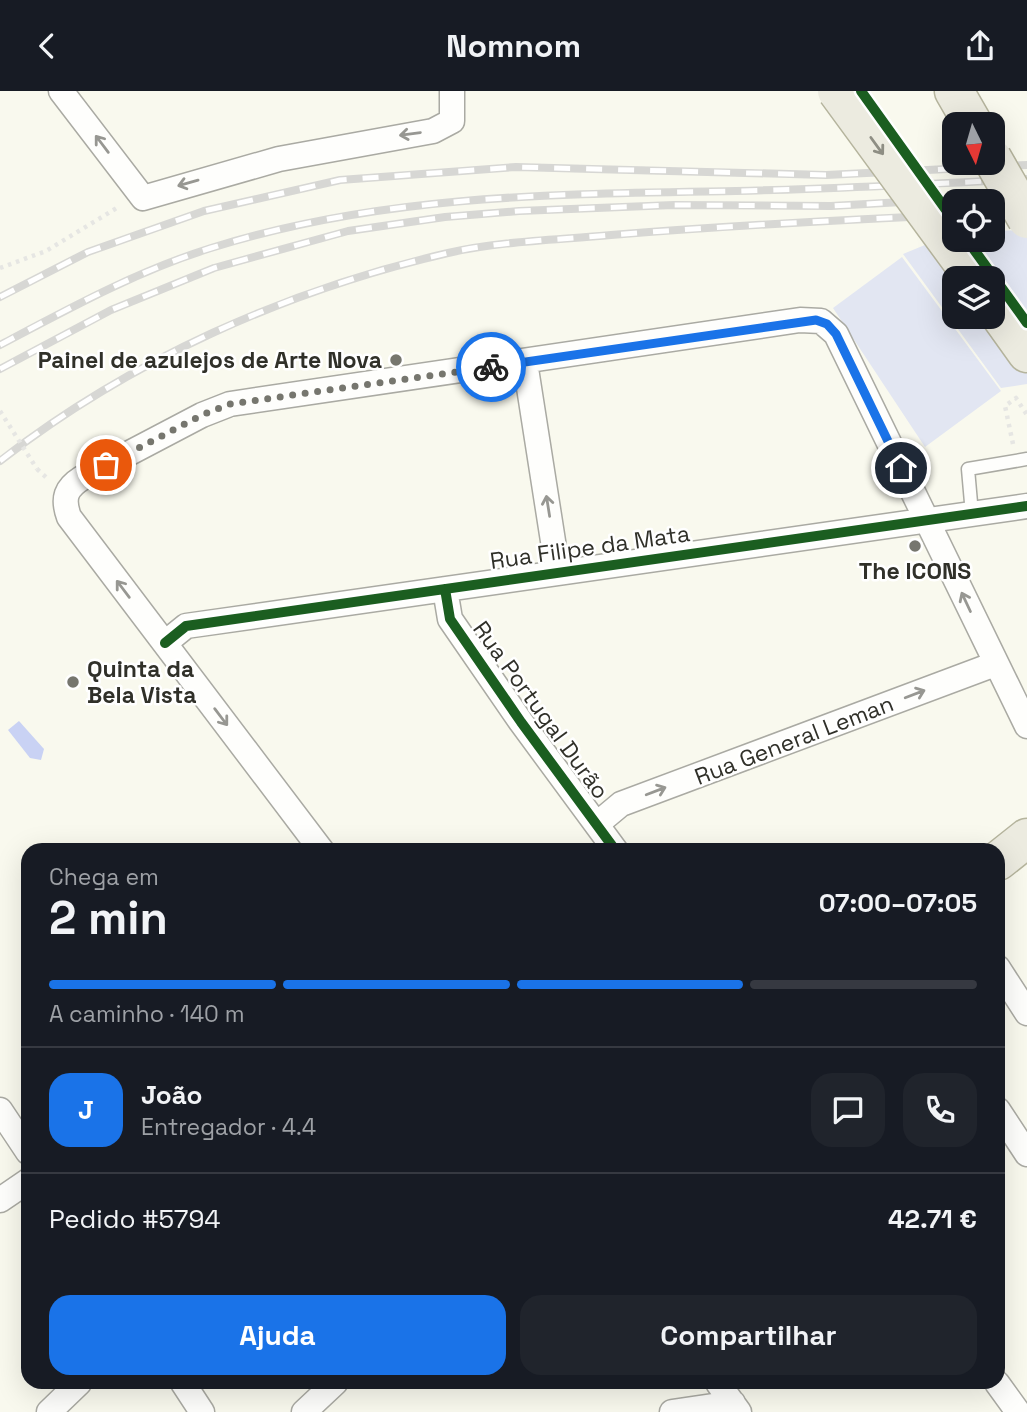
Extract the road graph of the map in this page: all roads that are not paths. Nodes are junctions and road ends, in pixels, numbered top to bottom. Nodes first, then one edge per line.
1 (61, 91) edge
2 (837, 91) edge
3 (954, 91) edge
4 (452, 94) edge
5 (966, 112) edge
6 (1002, 175) edge
7 (1027, 219) edge
8 (965, 266) edge
9 (1005, 322) edge
10 (1027, 353) edge
11 (525, 362) junction
12 (1022, 460) edge
13 (1027, 506) edge
14 (972, 514) junction
15 (926, 520) junction
16 (558, 573) junction
17 (445, 589) junction
18 (165, 643) junction
19 (995, 664) junction
20 (1027, 726) edge
21 (597, 824) junction
22 (1027, 838) edge
23 (316, 843) edge
24 (610, 843) edge
25 (1027, 852) edge
26 (1005, 855) edge
27 (1005, 867) edge
28 (1005, 982) edge
29 (1014, 1000) edge
30 (0, 1111) edge
31 (1005, 1121) edge
32 (21, 1142) edge
33 (1027, 1154) edge
34 (21, 1186) edge
35 (0, 1200) edge
36 (73, 1389) edge
37 (187, 1389) edge
38 (329, 1389) edge
39 (722, 1389) edge
40 (1002, 1389) edge
41 (736, 1408) edge
42 (49, 1412) edge
43 (202, 1412) edge
44 (304, 1412) edge
45 (672, 1412) edge
46 (1018, 1412) edge

4 -> 1 street
2 -> 8 main road, bridge
3 - 5 main road
6 - 7 main road, bridge
9 - 10 main road
11 - 15 street
16 -> 11 street
18 -> 11 street
12 - 14 lane
13 - 14 street, Rua Filipe da Mata
14 - 15 street, Rua Filipe da Mata
15 - 16 street, Rua Filipe da Mata
19 -> 15 street
16 - 17 street, Rua Filipe da Mata
17 - 18 street, Rua Filipe da Mata
17 - 21 street, Rua Portugal Durão
18 -> 23 street
19 - 20 street
21 -> 19 street, Rua General Leman
21 - 24 street, Rua Portugal Durão
22 - 26 main road
25 - 27 street
28 - 29 street
30 - 32 street
31 - 33 street
34 - 35 street
36 - 42 street
37 - 43 street
38 - 44 street
39 - 41 street
40 - 46 street
41 - 45 street

